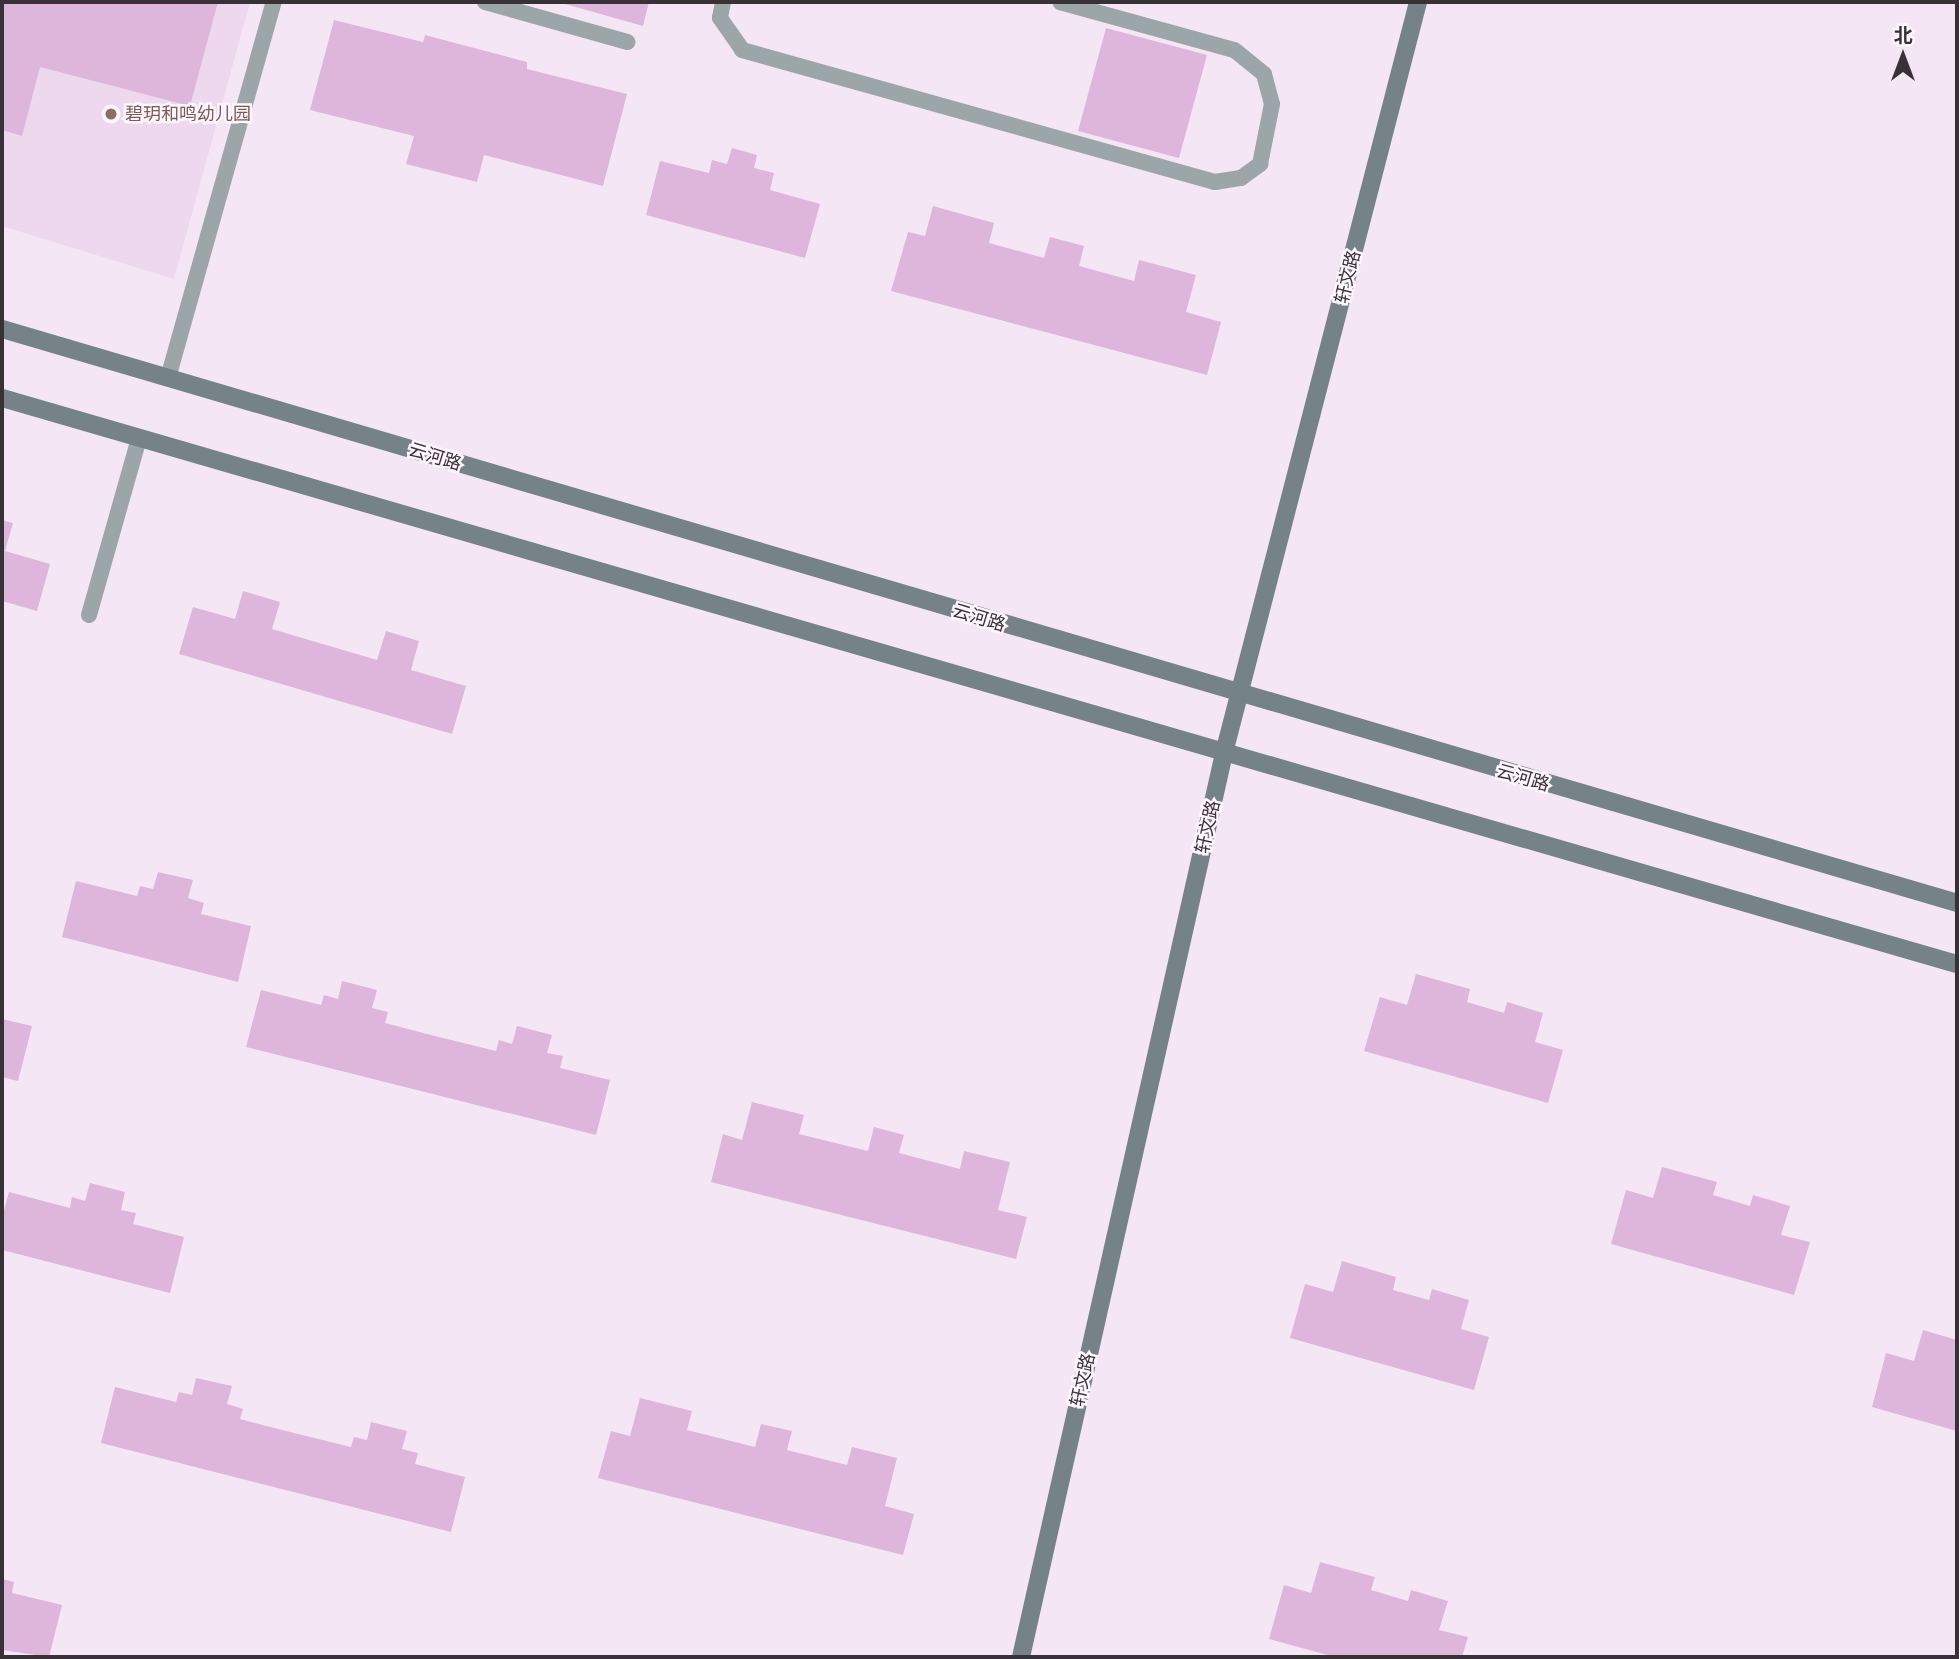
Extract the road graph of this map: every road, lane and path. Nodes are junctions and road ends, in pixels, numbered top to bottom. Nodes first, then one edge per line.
1 (274, 2) edge
2 (485, 2) edge
3 (723, 2) edge
4 (1060, 2) edge
5 (1418, 2) edge
6 (627, 42) dead end
7 (2, 329) edge
8 (168, 378) junction
9 (2, 398) edge
10 (139, 438) junction
11 (89, 615) dead end
12 (1240, 696) junction
13 (1225, 749) junction
14 (1957, 903) edge
15 (1957, 964) edge
16 (1021, 1657) edge

1 - 8 lane
2 - 6 lane
3 - 4 lane
5 - 12 street, 轩文路
7 - 8 street, 云河路
8 - 12 street, 云河路
9 - 10 street
10 - 11 lane
10 - 13 street
12 - 13 street, 轩文路
12 - 14 street, 云河路
13 - 15 street
13 - 16 street, 轩文路

